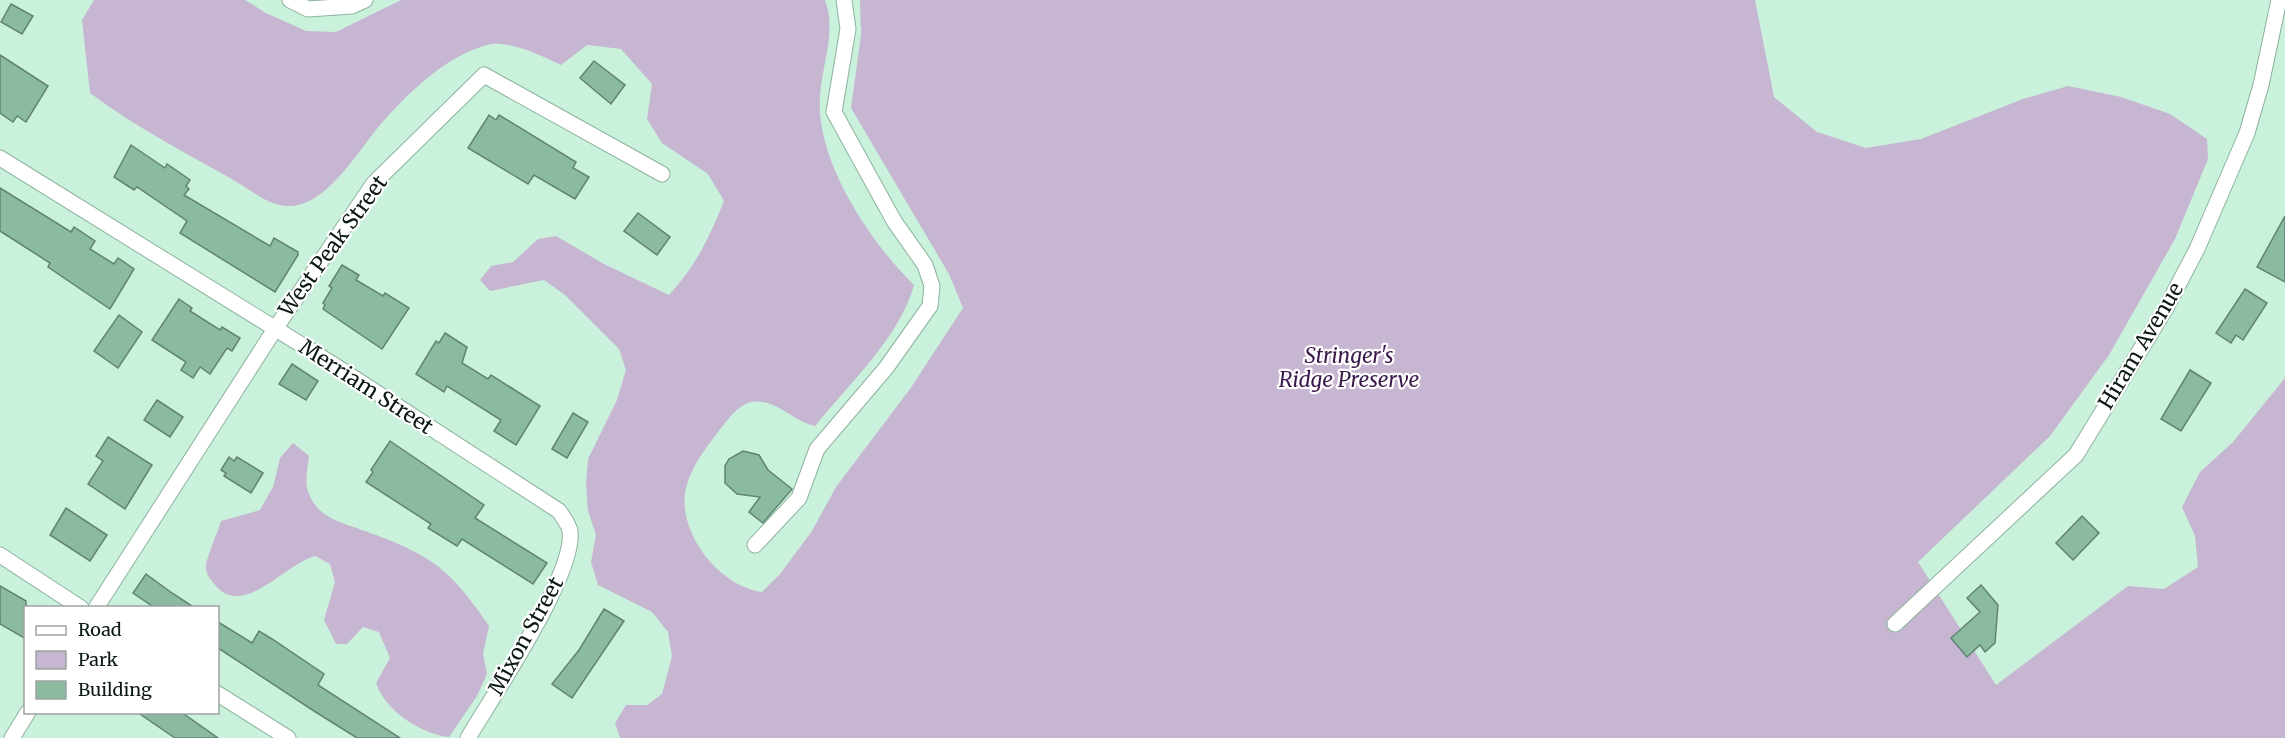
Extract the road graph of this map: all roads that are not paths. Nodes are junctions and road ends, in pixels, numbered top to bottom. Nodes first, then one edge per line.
1 (290, 0) edge
2 (365, 0) edge
3 (844, 0) edge
4 (2279, 0) edge
5 (0, 158) edge
6 (662, 174) dead end
7 (275, 329) junction
8 (570, 530) joint
9 (755, 545) dead end
10 (0, 555) edge
11 (78, 606) edge
12 (97, 606) edge
13 (1895, 624) dead end
14 (219, 695) edge
15 (27, 714) edge
16 (12, 738) edge
17 (288, 738) edge
18 (468, 738) edge

1 - 2 street
3 - 9 street
4 - 13 street, Hiram Avenue
5 - 7 street, Merriam Street
6 - 7 street, West Peak Street
7 - 8 street, Merriam Street
7 - 12 street, West Peak Street
8 - 18 street, Mixon Street
10 - 11 street
14 - 17 street
15 - 16 street

